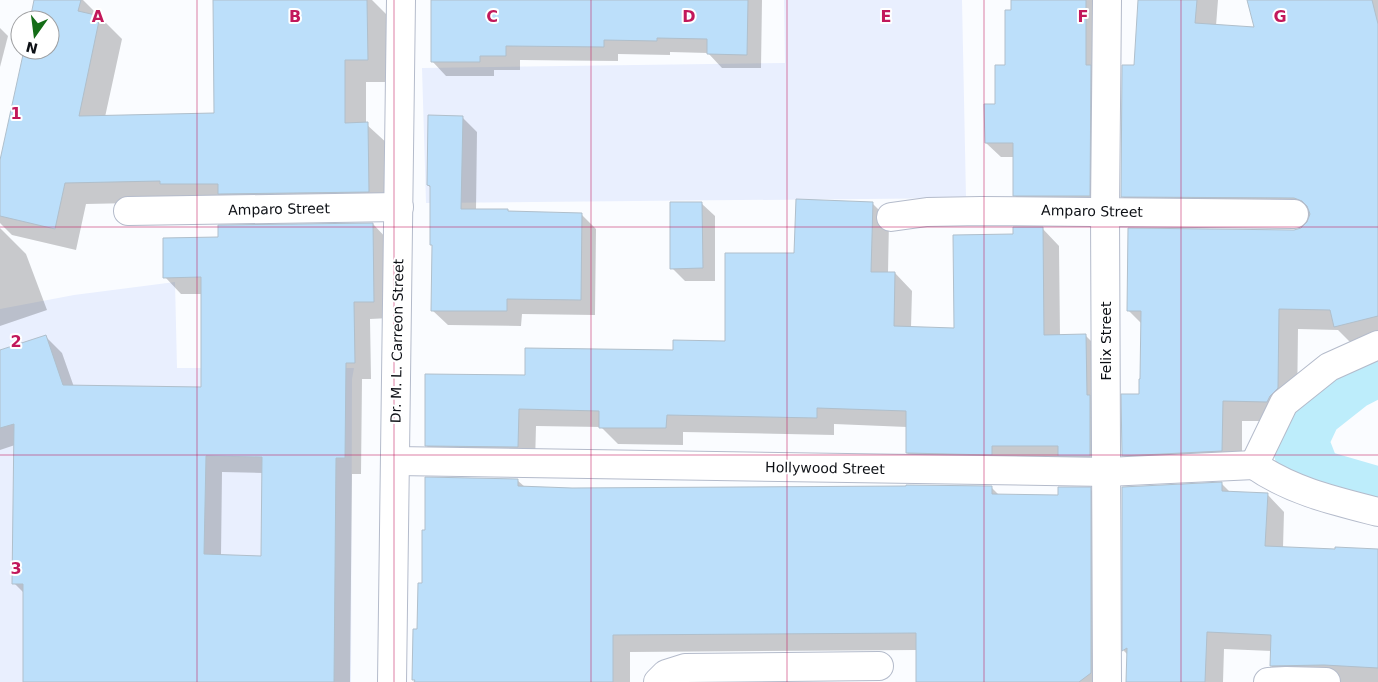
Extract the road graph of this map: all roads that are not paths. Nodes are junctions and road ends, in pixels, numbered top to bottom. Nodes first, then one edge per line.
1 (401, 0) edge
2 (1107, 0) edge
3 (399, 208) junction
4 (128, 211) dead end
5 (1105, 211) junction
6 (1294, 214) dead end
7 (891, 217) dead end
8 (1378, 345) edge
9 (396, 461) junction
10 (1254, 465) junction
11 (1107, 472) junction
12 (1378, 512) edge
13 (879, 666) dead end
14 (392, 682) edge
15 (658, 682) edge
16 (1107, 682) edge
17 (1268, 682) edge
18 (1326, 682) edge

1 - 3 street, Dr. M. L. Carreon Street
2 - 5 street, Felix Street
3 - 4 street, Amparo Street
3 - 9 street, Dr. M. L. Carreon Street
5 - 6 street, Amparo Street
5 - 7 street, Amparo Street
5 - 11 street, Felix Street
8 - 10 street
9 - 11 street, Hollywood Street
9 - 14 street, Dr. M. L. Carreon Street
10 - 11 street, Hollywood Street
10 - 12 street
11 - 16 street, Felix Street
13 - 15 street
17 - 18 street

